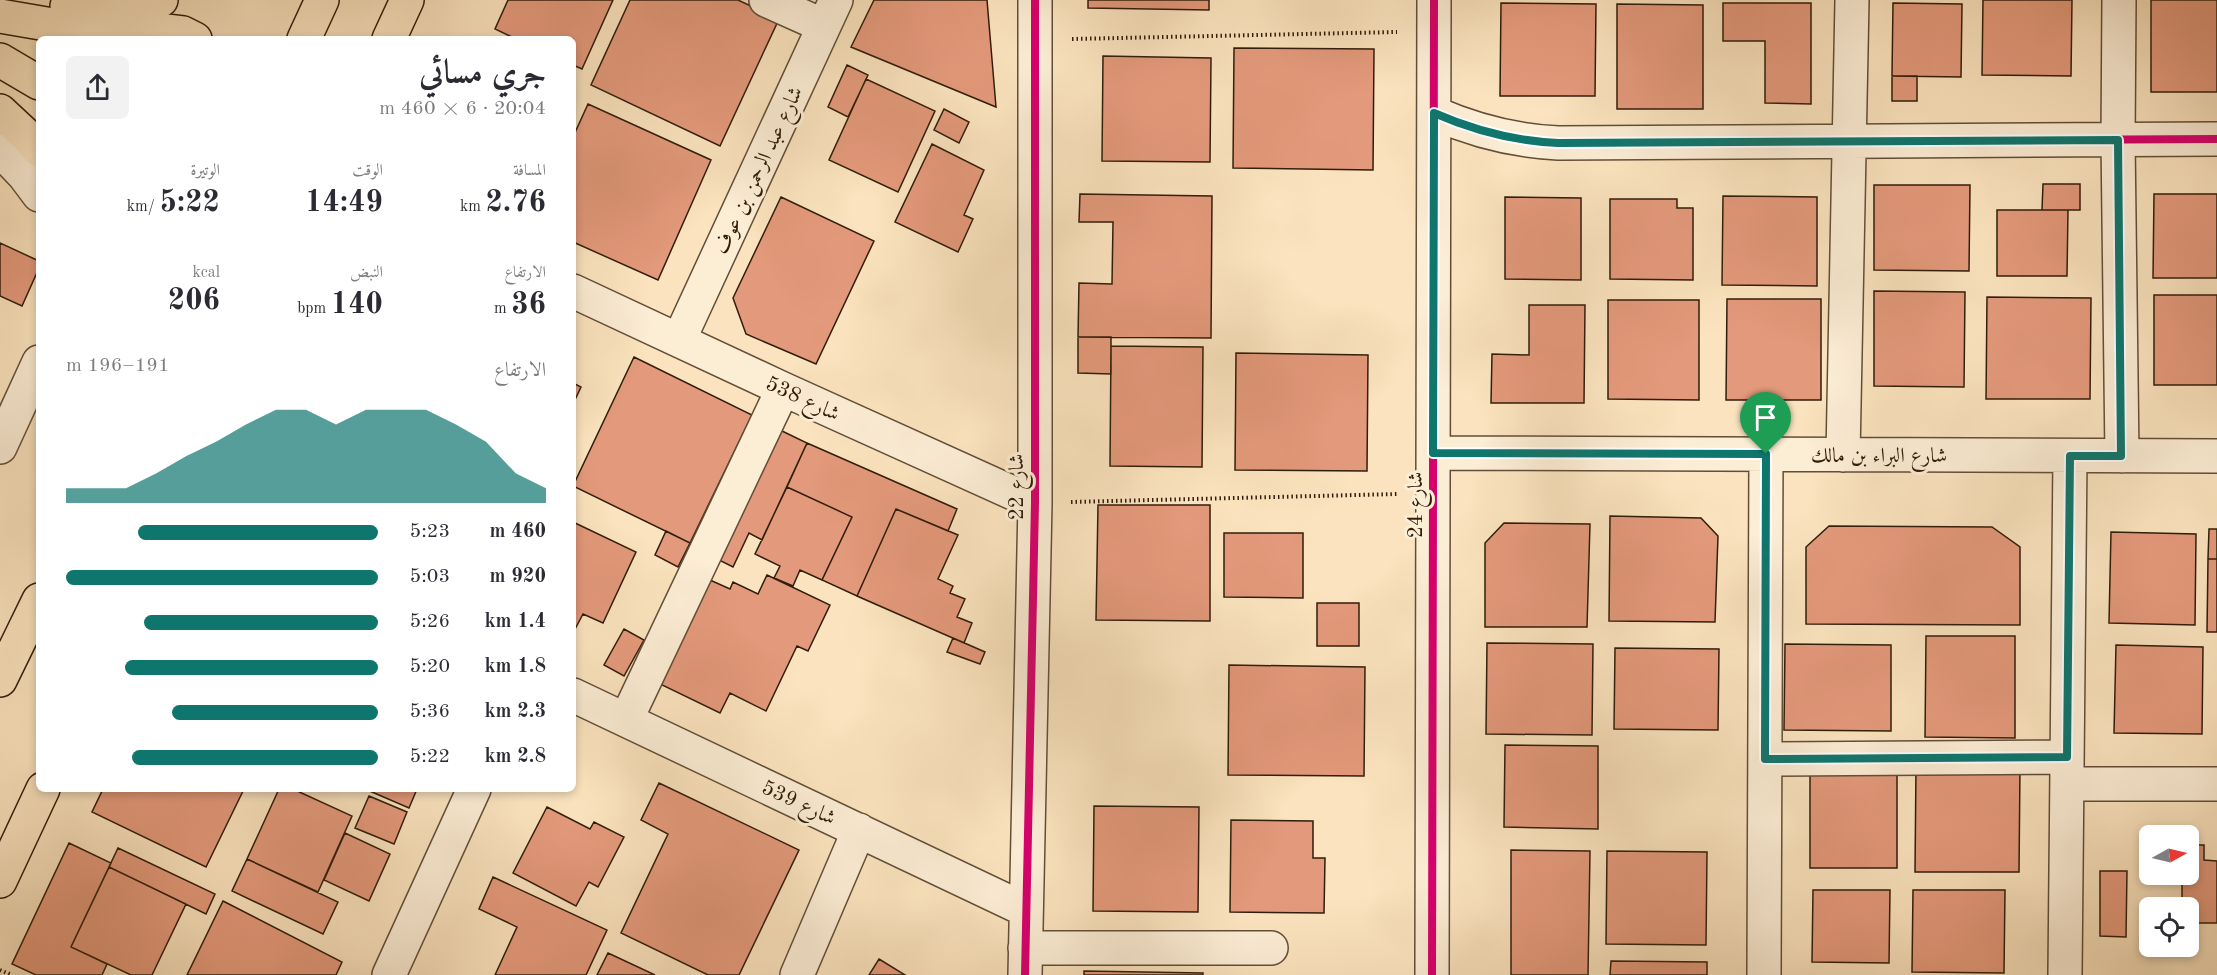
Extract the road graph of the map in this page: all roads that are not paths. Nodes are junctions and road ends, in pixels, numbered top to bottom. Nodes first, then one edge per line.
1 (0, 0) edge
2 (161, 0) edge
3 (322, 0) edge
4 (407, 0) edge
5 (766, 0) edge
6 (1035, 0) edge
7 (1852, 0) edge
8 (2120, 0) edge
9 (830, 13) edge
10 (0, 16) edge
11 (1434, 16) edge
12 (189, 36) edge
13 (305, 36) edge
14 (390, 36) edge
15 (0, 60) edge
16 (36, 81) edge
17 (0, 111) edge
18 (1434, 113) junction
19 (2217, 139) edge
20 (1849, 140) junction
21 (2118, 140) junction
22 (36, 146) edge
23 (0, 150) edge
24 (36, 191) edge
25 (576, 292) edge
26 (679, 340) junction
27 (36, 369) edge
28 (783, 389) junction
29 (0, 447) edge
30 (1433, 453) junction
31 (1766, 454) junction
32 (1843, 455) junction
33 (2070, 456) junction
34 (2121, 456) junction
35 (2217, 456) edge
36 (1035, 503) junction
37 (36, 606) edge
38 (0, 680) edge
39 (576, 696) edge
40 (626, 720) junction
41 (1765, 759) junction
42 (2067, 770) junction
43 (2217, 784) edge
44 (42, 792) edge
45 (473, 792) edge
46 (859, 830) junction
47 (0, 881) edge
48 (1026, 910) junction
49 (1271, 948) dead end
50 (1025, 962) edge
51 (389, 975) edge
52 (797, 975) edge
53 (1432, 975) edge
54 (1764, 975) edge
55 (2065, 975) edge

1 - 2 main road
3 - 13 main road
4 - 14 main road
5 - 9 street
6 - 36 street, شارع 22
7 - 20 street
8 - 21 street
9 - 26 street, شارع عبد الرحمن بن عوف
10 - 12 main road
11 - 18 street, شارع 24
15 - 16 main road
17 - 22 main road
18 - 20 street
18 - 30 street, شارع 24
19 - 21 street
20 - 21 street
20 - 32 street
21 - 34 street
23 - 24 street
25 - 26 street, شارع 538
26 - 28 street, شارع 538
27 - 29 street
28 - 36 street, شارع 538
28 - 40 street
30 - 31 street, شارع البراء بن مالك
30 - 53 street, شارع 24
31 - 32 street, شارع البراء بن مالك
31 - 41 street
32 - 33 street, شارع البراء بن مالك
33 - 34 street, شارع البراء بن مالك
33 - 42 street
34 - 35 street, شارع البراء بن مالك
36 - 48 street, شارع 22
37 - 38 main road
39 - 40 street, شارع 539
40 - 46 street, شارع 539
41 - 42 street
41 - 54 street
42 - 43 street
42 - 55 street
44 - 47 main road
45 - 51 street
46 - 48 street, شارع 539
46 - 52 street
48 - 50 street, شارع 22
49 - 50 street

